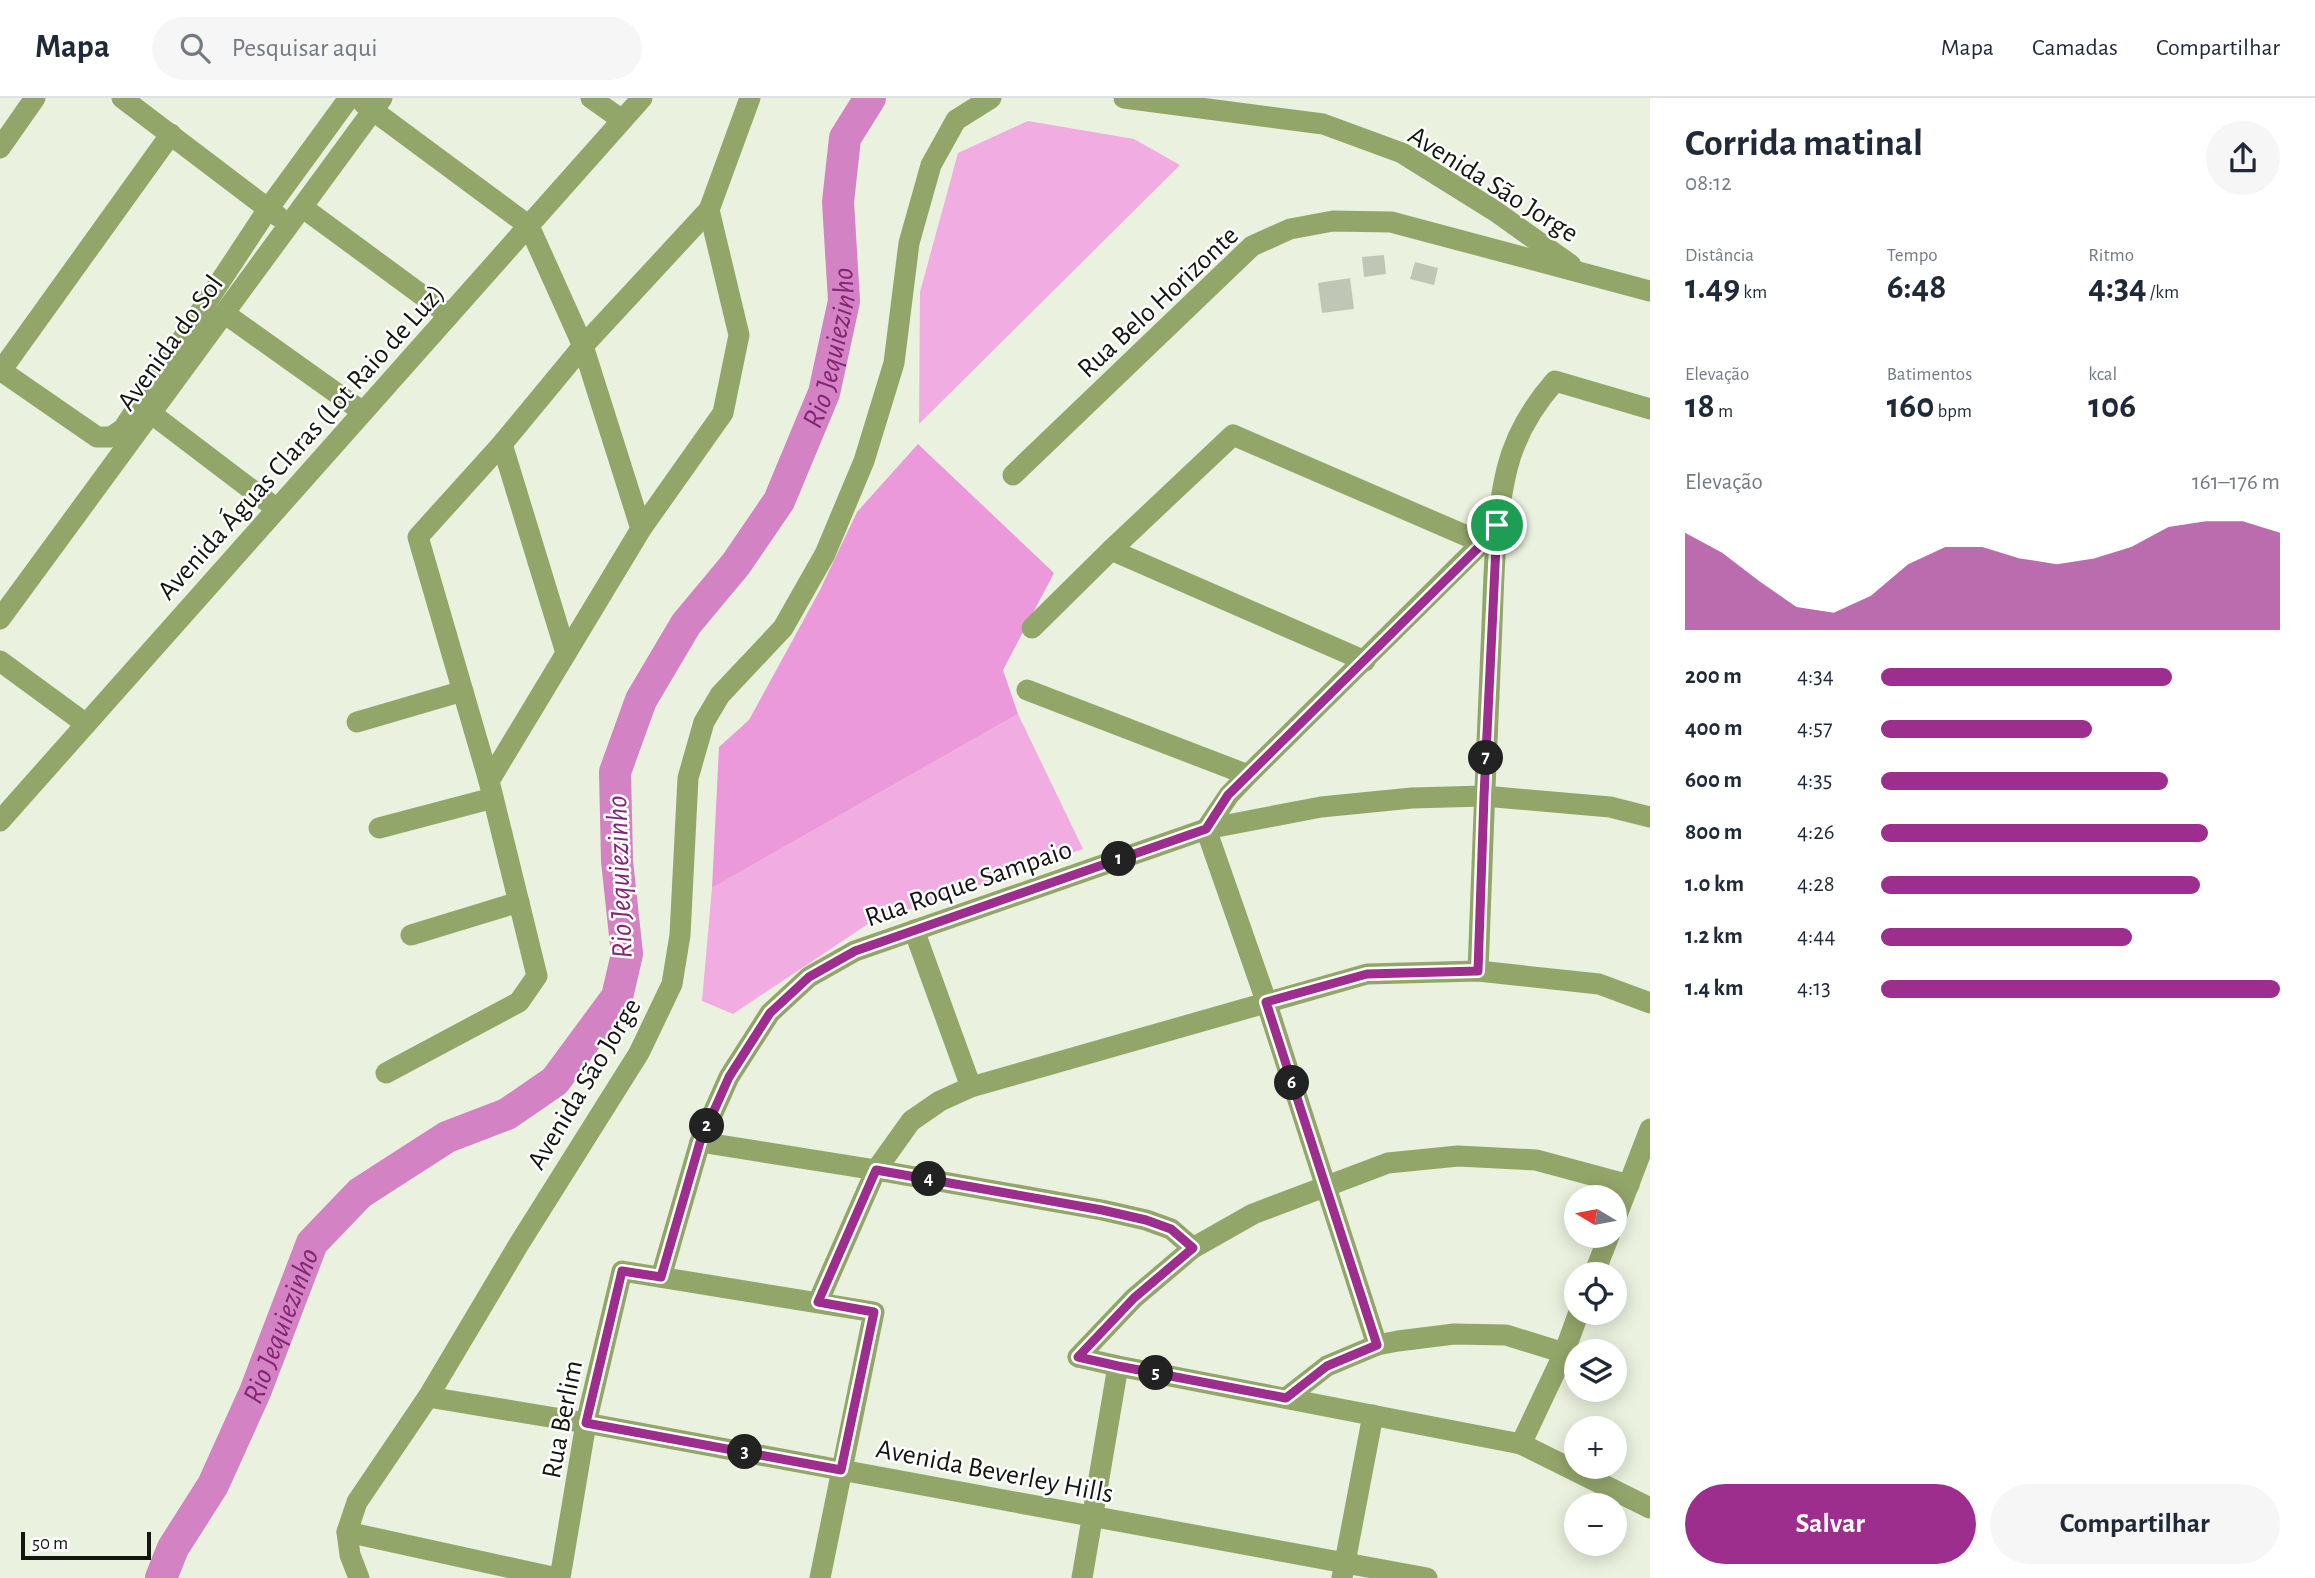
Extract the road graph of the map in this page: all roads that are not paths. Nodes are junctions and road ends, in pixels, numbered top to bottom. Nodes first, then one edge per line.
1 (35, 98) edge
2 (122, 98) edge
3 (349, 98) edge
4 (592, 98) edge
5 (642, 98) edge
6 (750, 98) edge
7 (991, 98) edge
8 (1124, 98) edge
9 (371, 103) edge
10 (622, 121) junction
11 (171, 134) junction
12 (0, 148) edge
13 (268, 209) junction
14 (709, 210) junction
15 (296, 216) junction
16 (528, 226) junction
17 (1584, 274) junction
18 (1650, 291) edge
19 (224, 313) junction
20 (449, 315) junction
21 (583, 346) junction
22 (0, 371) edge
23 (144, 409) junction
24 (1650, 409) edge
25 (363, 412) junction
26 (502, 444) junction
27 (1013, 475) dead end
28 (277, 509) junction
29 (1497, 525) junction
30 (641, 529) junction
31 (1483, 543) junction
32 (1111, 550) junction
33 (0, 619) edge
34 (1032, 628) dead end
35 (566, 653) junction
36 (0, 661) edge
37 (1365, 661) junction
38 (1027, 690) dead end
39 (463, 691) junction
40 (357, 722) dead end
41 (86, 724) junction
42 (1248, 775) junction
43 (491, 790) junction
44 (1484, 796) junction
45 (1650, 817) edge
46 (0, 821) edge
47 (379, 828) dead end
48 (1206, 829) junction
49 (519, 902) junction
50 (914, 930) junction
51 (411, 935) dead end
52 (1478, 971) junction
53 (1266, 1002) junction
54 (1650, 1003) edge
55 (386, 1073) dead end
56 (971, 1087) junction
57 (1650, 1129) edge
58 (700, 1142) junction
59 (876, 1170) junction
60 (1629, 1185) joint
61 (1325, 1186) junction
62 (1193, 1248) junction
63 (661, 1277) junction
64 (818, 1302) junction
65 (1377, 1345) junction
66 (1564, 1353) joint
67 (1118, 1366) junction
68 (428, 1397) junction
69 (1286, 1398) junction
70 (1373, 1415) junction
71 (586, 1423) junction
72 (1521, 1444) junction
73 (841, 1470) junction
74 (1650, 1508) edge
75 (1092, 1517) junction
76 (347, 1532) junction
77 (1344, 1570) edge
78 (534, 1575) edge
79 (359, 1578) edge
80 (559, 1578) edge
81 (820, 1578) edge
82 (1082, 1578) edge
83 (1427, 1578) edge

1 - 12 street
2 - 11 street
3 - 13 street, Avenida do Sol
4 - 10 street
5 - 10 street, Avenida Águas Claras (Lot Raio de Luz)
6 - 14 street
7 - 68 street, Avenida São Jorge
8 - 17 street, Avenida São Jorge
9 - 15 street, Avenida do Sol
9 - 16 street
10 - 16 street, Avenida Águas Claras (Lot Raio de Luz)
11 - 13 street
11 - 22 street
13 - 15 street
13 - 23 street, Avenida do Sol
14 - 21 street
14 - 30 street
15 - 19 street, Avenida do Sol
15 - 20 street
16 - 20 street, Avenida Águas Claras (Lot Raio de Luz)
16 - 21 street
17 - 18 street, Rua Belo Horizonte
17 - 27 street, Rua Belo Horizonte
19 - 23 street, Avenida do Sol
19 - 25 street
20 - 25 street, Avenida Águas Claras (Lot Raio de Luz)
21 - 26 street
21 - 30 street
22 - 23 street
23 - 28 street
23 - 33 street, Avenida do Sol
24 - 29 street
25 - 28 street, Avenida Águas Claras (Lot Raio de Luz)
26 - 35 street
26 - 39 street
28 - 41 street, Avenida Águas Claras (Lot Raio de Luz)
29 - 31 street
29 - 44 street
30 - 35 street
31 - 32 street
31 - 37 street
32 - 34 street
32 - 37 street
35 - 43 street
36 - 41 street
37 - 42 street
38 - 42 street
39 - 40 street
39 - 43 street
41 - 46 street, Avenida Águas Claras (Lot Raio de Luz)
42 - 48 street
43 - 47 street
43 - 49 street
44 - 45 street, Rua Roque Sampaio
44 - 48 street, Rua Roque Sampaio
44 - 52 street
48 - 50 street, Rua Roque Sampaio
48 - 53 street
49 - 51 street
49 - 55 street
50 - 56 street
50 - 58 street, Rua Roque Sampaio
52 - 53 street
52 - 54 street
53 - 56 street
53 - 61 street
56 - 59 street
57 - 60 street
58 - 59 street
58 - 63 street, Rua Roque Sampaio
59 - 62 street
59 - 64 street
60 - 61 street
61 - 62 street
61 - 65 street
62 - 67 street
63 - 64 street
63 - 71 street, Rua Berlim
64 - 73 street
65 - 66 street
65 - 69 street
66 - 72 street
67 - 69 street
67 - 75 street
68 - 71 street, Avenida Beverley Hills
68 - 76 street, Avenida São Jorge
69 - 70 street
70 - 72 street
70 - 77 street
71 - 73 street, Avenida Beverley Hills
71 - 80 street, Rua Berlim
72 - 74 street
73 - 75 street, Avenida Beverley Hills
73 - 81 street
75 - 77 street, Avenida Beverley Hills
75 - 82 street
76 - 78 street
76 - 79 street
77 - 83 street, Avenida Beverley Hills
78 - 80 street

